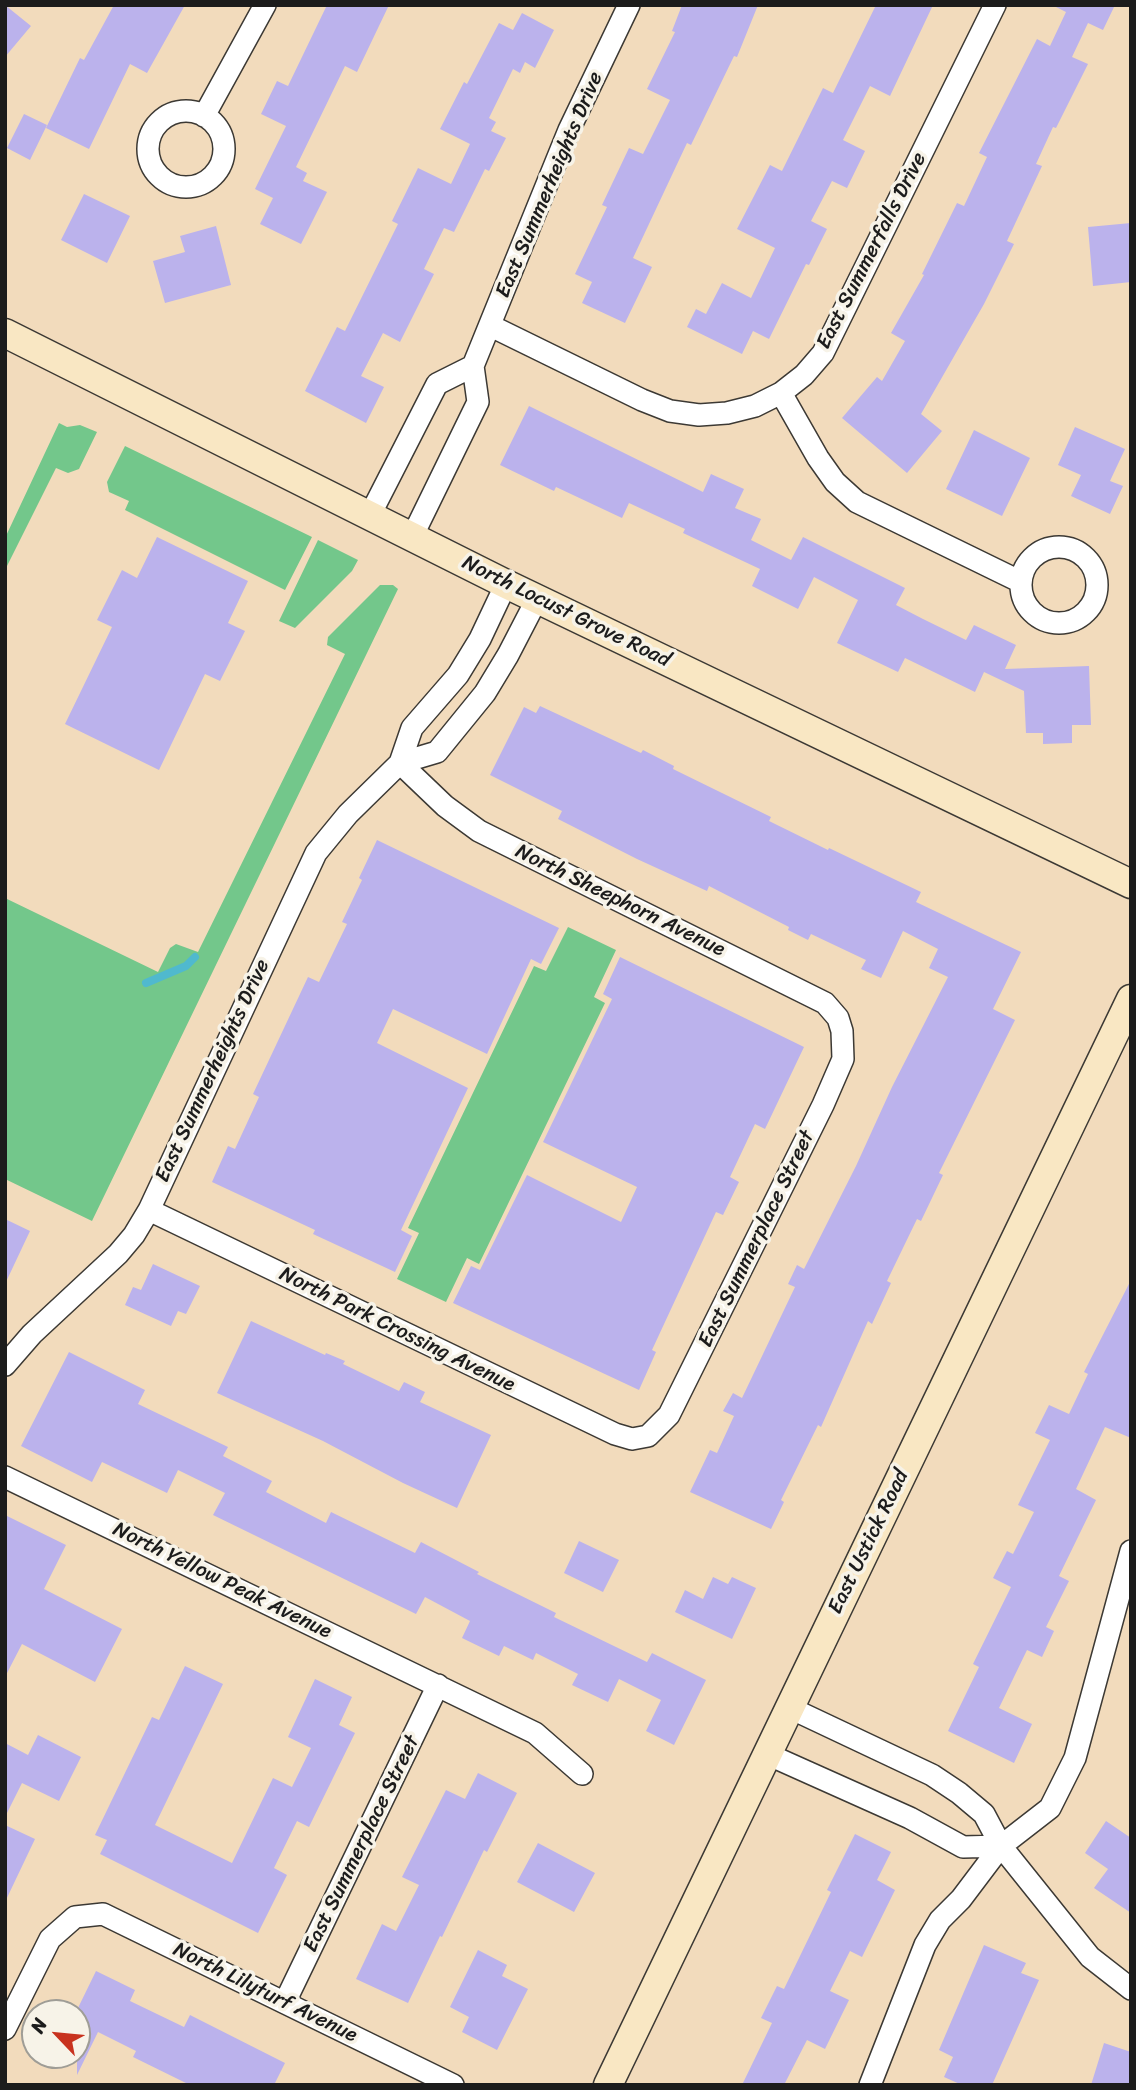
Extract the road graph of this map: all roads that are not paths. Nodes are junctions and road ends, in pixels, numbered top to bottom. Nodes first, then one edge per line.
1 (265, 5) edge
2 (629, 5) edge
3 (995, 5) edge
4 (204, 116) dead end
5 (491, 326) junction
6 (5, 333) edge
7 (473, 366) junction
8 (781, 393) junction
9 (370, 515) junction
10 (412, 537) junction
11 (1021, 582) dead end
12 (506, 584) junction
13 (537, 599) junction
14 (400, 762) junction
15 (1131, 884) edge
16 (1131, 999) edge
17 (842, 1031) joint
18 (149, 1210) junction
19 (5, 1365) edge
20 (648, 1436) joint
21 (5, 1477) edge
22 (1131, 1551) edge
23 (438, 1685) junction
24 (788, 1707) junction
25 (767, 1754) junction
26 (582, 1774) dead end
27 (1001, 1846) junction
28 (1131, 1989) edge
29 (285, 2002) junction
30 (5, 2029) edge
31 (453, 2085) edge
32 (608, 2085) edge
33 (870, 2085) edge

1 - 4 street
2 - 5 street, East Summerheights Drive
3 - 8 street, East Summerfalls Drive
5 - 7 street, East Summerheights Drive
5 - 8 street, East Summerfalls Drive
6 - 9 main road, North Locust Grove Road
7 - 9 street
7 - 10 street
8 - 11 street
9 - 10 main road, North Locust Grove Road
10 - 12 main road, North Locust Grove Road
12 - 13 main road, North Locust Grove Road
12 - 14 street, East Summerheights Drive
13 - 14 street, East Summerheights Drive
13 - 15 main road, North Locust Grove Road
14 - 17 street, North Sheephorn Avenue
14 - 18 street, East Summerheights Drive
16 - 24 main road, East Ustick Road
17 - 20 street, East Summerplace Street
18 - 19 street, East Summerheights Drive
18 - 20 street, North Park Crossing Avenue
21 - 23 street, North Yellow Peak Avenue
22 - 27 street
23 - 26 street, North Yellow Peak Avenue
23 - 29 street, East Summerplace Street
24 - 25 main road, East Ustick Road
24 - 27 street
25 - 27 street
25 - 32 main road, East Ustick Road
27 - 28 street
27 - 33 street
29 - 30 street, North Lilyturf Avenue
29 - 31 street, North Lilyturf Avenue

